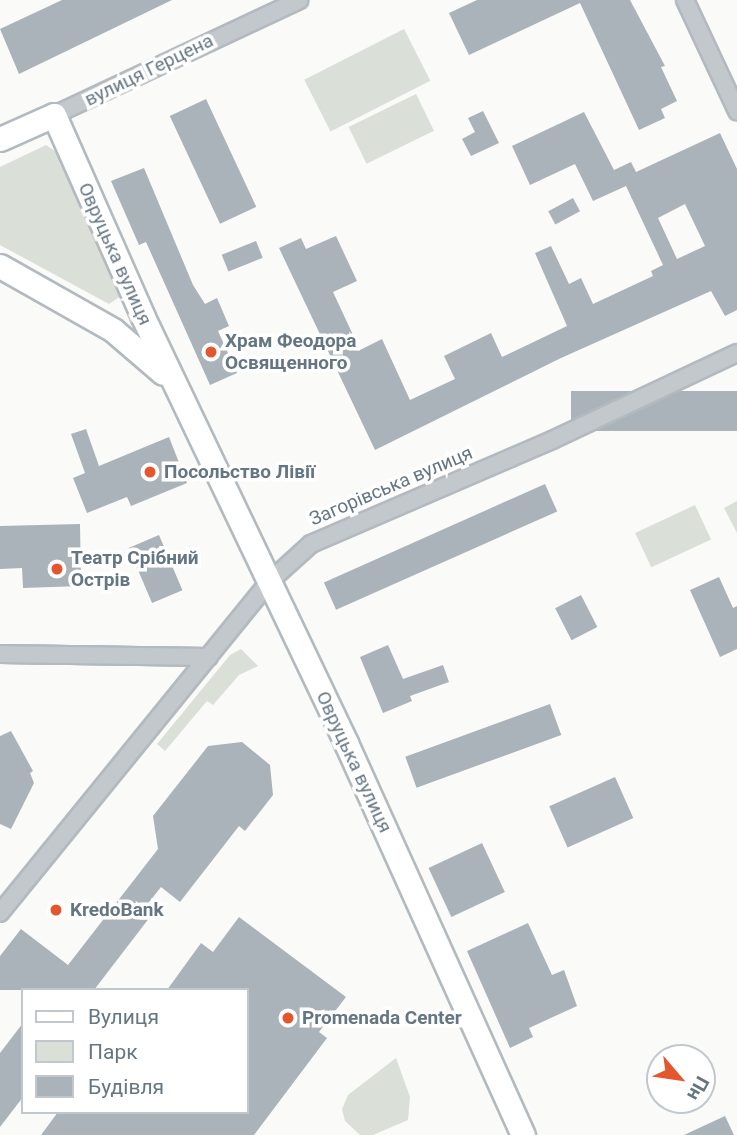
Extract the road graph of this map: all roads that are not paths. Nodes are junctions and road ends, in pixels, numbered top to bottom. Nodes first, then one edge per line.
1 (299, 0) edge
2 (685, 0) edge
3 (737, 111) edge
4 (54, 115) junction
5 (0, 139) edge
6 (0, 266) edge
7 (737, 353) edge
8 (181, 391) junction
9 (270, 581) junction
10 (0, 654) edge
11 (209, 657) junction
12 (0, 914) edge
13 (523, 1135) edge

1 - 4 street, вулиця Герцена
2 - 3 street
4 - 5 street, вулиця Герцена
4 - 8 street, Овруцька вулиця
6 - 8 street, Овруцька вулиця
7 - 9 street, Загорівська вулиця
8 - 9 street, Овруцька вулиця
9 - 11 street, Загорівська вулиця
9 - 13 street, Овруцька вулиця
10 - 11 street
11 - 12 street, Загорівська вулиця

